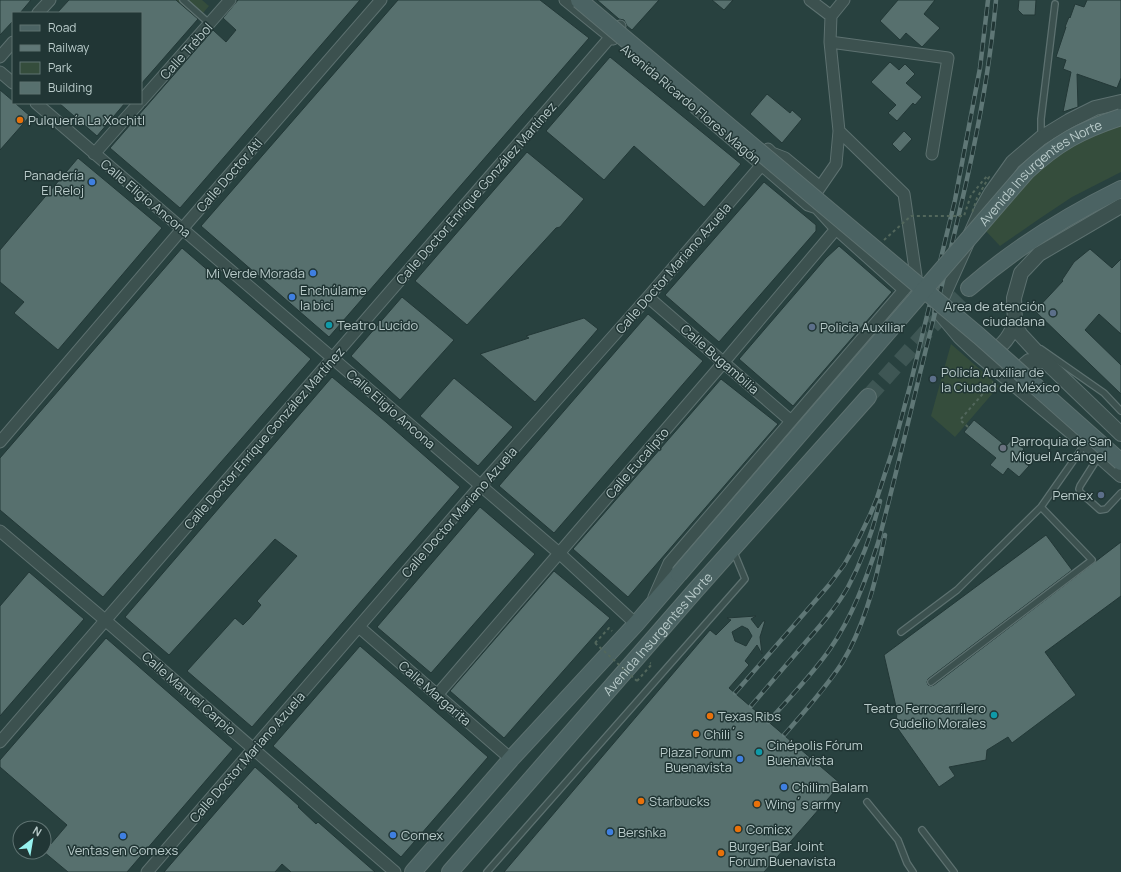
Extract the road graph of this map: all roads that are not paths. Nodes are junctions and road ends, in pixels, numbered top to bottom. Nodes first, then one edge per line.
1 (50, 0) edge
2 (184, 0) edge
3 (230, 0) edge
4 (381, 0) edge
5 (565, 0) edge
6 (579, 0) edge
7 (591, 0) edge
8 (810, 0) edge
9 (844, 0) edge
10 (1055, 4) dead end
11 (39, 12) edge
12 (831, 16) junction
13 (210, 24) junction
14 (621, 25) junction
15 (611, 37) junction
16 (830, 42) junction
17 (12, 43) edge
18 (0, 57) edge
19 (0, 72) edge
20 (12, 83) edge
21 (142, 100) edge
22 (1121, 102) edge
23 (37, 104) edge
24 (138, 104) edge
25 (1121, 118) edge
26 (839, 131) junction
27 (1041, 138) junction
28 (772, 153) junction
29 (94, 154) junction
30 (932, 154) dead end
31 (785, 158) junction
32 (762, 165) junction
33 (820, 187) junction
34 (1121, 190) edge
35 (812, 204) junction
36 (1121, 206) edge
37 (183, 228) junction
38 (836, 229) junction
39 (969, 288) tunnel mouth
40 (904, 290) junction
41 (648, 297) junction
42 (1017, 328) junction
43 (977, 353) junction
44 (333, 359) junction
45 (1045, 361) junction
46 (723, 363) junction
47 (1020, 389) junction
48 (868, 398) tunnel mouth
49 (1121, 411) edge
50 (791, 422) junction
51 (1121, 434) edge
52 (0, 442) edge
53 (1086, 444) junction
54 (1099, 456) junction
55 (1121, 462) edge
56 (1121, 475) edge
57 (481, 485) junction
58 (1121, 493) edge
59 (1041, 507) junction
60 (0, 532) edge
61 (732, 549) junction
62 (559, 553) junction
63 (650, 608) junction
64 (105, 620) junction
65 (636, 624) junction
66 (359, 627) junction
67 (901, 632) dead end
68 (931, 682) dead end
69 (437, 695) junction
70 (0, 742) edge
71 (254, 750) junction
72 (511, 759) junction
73 (866, 802) dead end
74 (922, 830) dead end
75 (147, 872) edge
76 (395, 872) edge
77 (413, 872) edge
78 (450, 872) edge
79 (487, 872) edge
80 (913, 872) edge
81 (954, 872) edge

1 - 11 street
2 - 13 lane
3 - 13 street, Calle Trébol
4 - 37 street, Calle Doctor Atl
5 - 15 street, Avenida Ricardo Flores Magón
6 - 55 main road, Avenida Ricardo Flores Magón, bridge
7 - 14 street, Avenida Ricardo Flores Magón
8 - 12 street
9 - 12 street
10 - 27 lane
12 - 16 street
13 - 21 street, Calle Trébol
14 - 15 street, Calle Doctor Enrique González Martínez
14 - 28 street, Avenida Ricardo Flores Magón
15 - 32 street, Avenida Ricardo Flores Magón
15 - 44 street, Calle Doctor Enrique González Martínez
16 - 26 street
16 - 30 street
17 - 18 street
19 - 20 street
22 - 27 street, Avenida Insurgentes Norte
23 - 29 street, Calle Eligio Ancona
24 - 29 street
25 - 63 main road, Avenida Insurgentes Norte, bridge
26 - 33 street
26 - 40 street, Avenida Insurgentes Norte
27 - 43 street, Avenida Insurgentes Norte
28 - 31 street, Avenida Ricardo Flores Magón
28 - 32 street, Calle Doctor Mariano Azuela
29 - 37 street, Calle Eligio Ancona
31 - 33 street, Avenida Ricardo Flores Magón
31 - 35 street, Avenida Ricardo Flores Magón
32 - 35 street, Avenida Ricardo Flores Magón
32 - 41 street, Calle Doctor Mariano Azuela
33 - 35 street
34 - 39 main road
35 - 38 street, Avenida Ricardo Flores Magón
36 - 42 street
37 - 44 street, Calle Eligio Ancona
37 - 52 street, Calle Doctor Atl
38 - 40 street, Avenida Ricardo Flores Magón
38 - 46 street, Calle Eucalipto
40 - 50 street, Avenida Insurgentes Norte
41 - 46 street, Calle Bugambilia
41 - 57 street, Calle Doctor Mariano Azuela
42 - 43 street
42 - 45 street
42 - 49 lane
43 - 47 street, Avenida Insurgentes Norte
44 - 57 street, Calle Eligio Ancona
44 - 64 street, Calle Doctor Enrique González Martínez
45 - 47 street
45 - 51 street
46 - 50 street, Calle Bugambilia
46 - 62 street, Calle Eucalipto
47 - 53 street, Avenida Insurgentes Norte
48 - 61 main road, Avenida Insurgentes Norte
50 - 63 street, Avenida Insurgentes Norte
53 - 54 street, Avenida Insurgentes Norte
53 - 59 lane
54 - 56 street, Avenida Insurgentes Norte
54 - 58 lane
57 - 62 street, Calle Eligio Ancona
57 - 66 street, Calle Doctor Mariano Azuela
59 - 67 lane
59 - 68 lane
60 - 64 street, Calle Manuel Carpio
61 - 78 main road, Avenida Insurgentes Norte
61 - 79 lane
62 - 65 street, Calle Eligio Ancona
62 - 69 street, Calle Eucalipto
63 - 65 main road, Avenida Insurgentes Norte
64 - 70 street, Calle Doctor Enrique González Martínez
64 - 71 street, Calle Manuel Carpio
65 - 72 main road, Avenida Insurgentes Norte
66 - 69 street, Calle Margarita
66 - 71 street, Calle Doctor Mariano Azuela
69 - 72 street, Calle Margarita
71 - 75 street, Calle Doctor Mariano Azuela
71 - 76 street, Calle Manuel Carpio
72 - 77 main road, Avenida Insurgentes Norte
73 - 80 lane
74 - 81 lane

